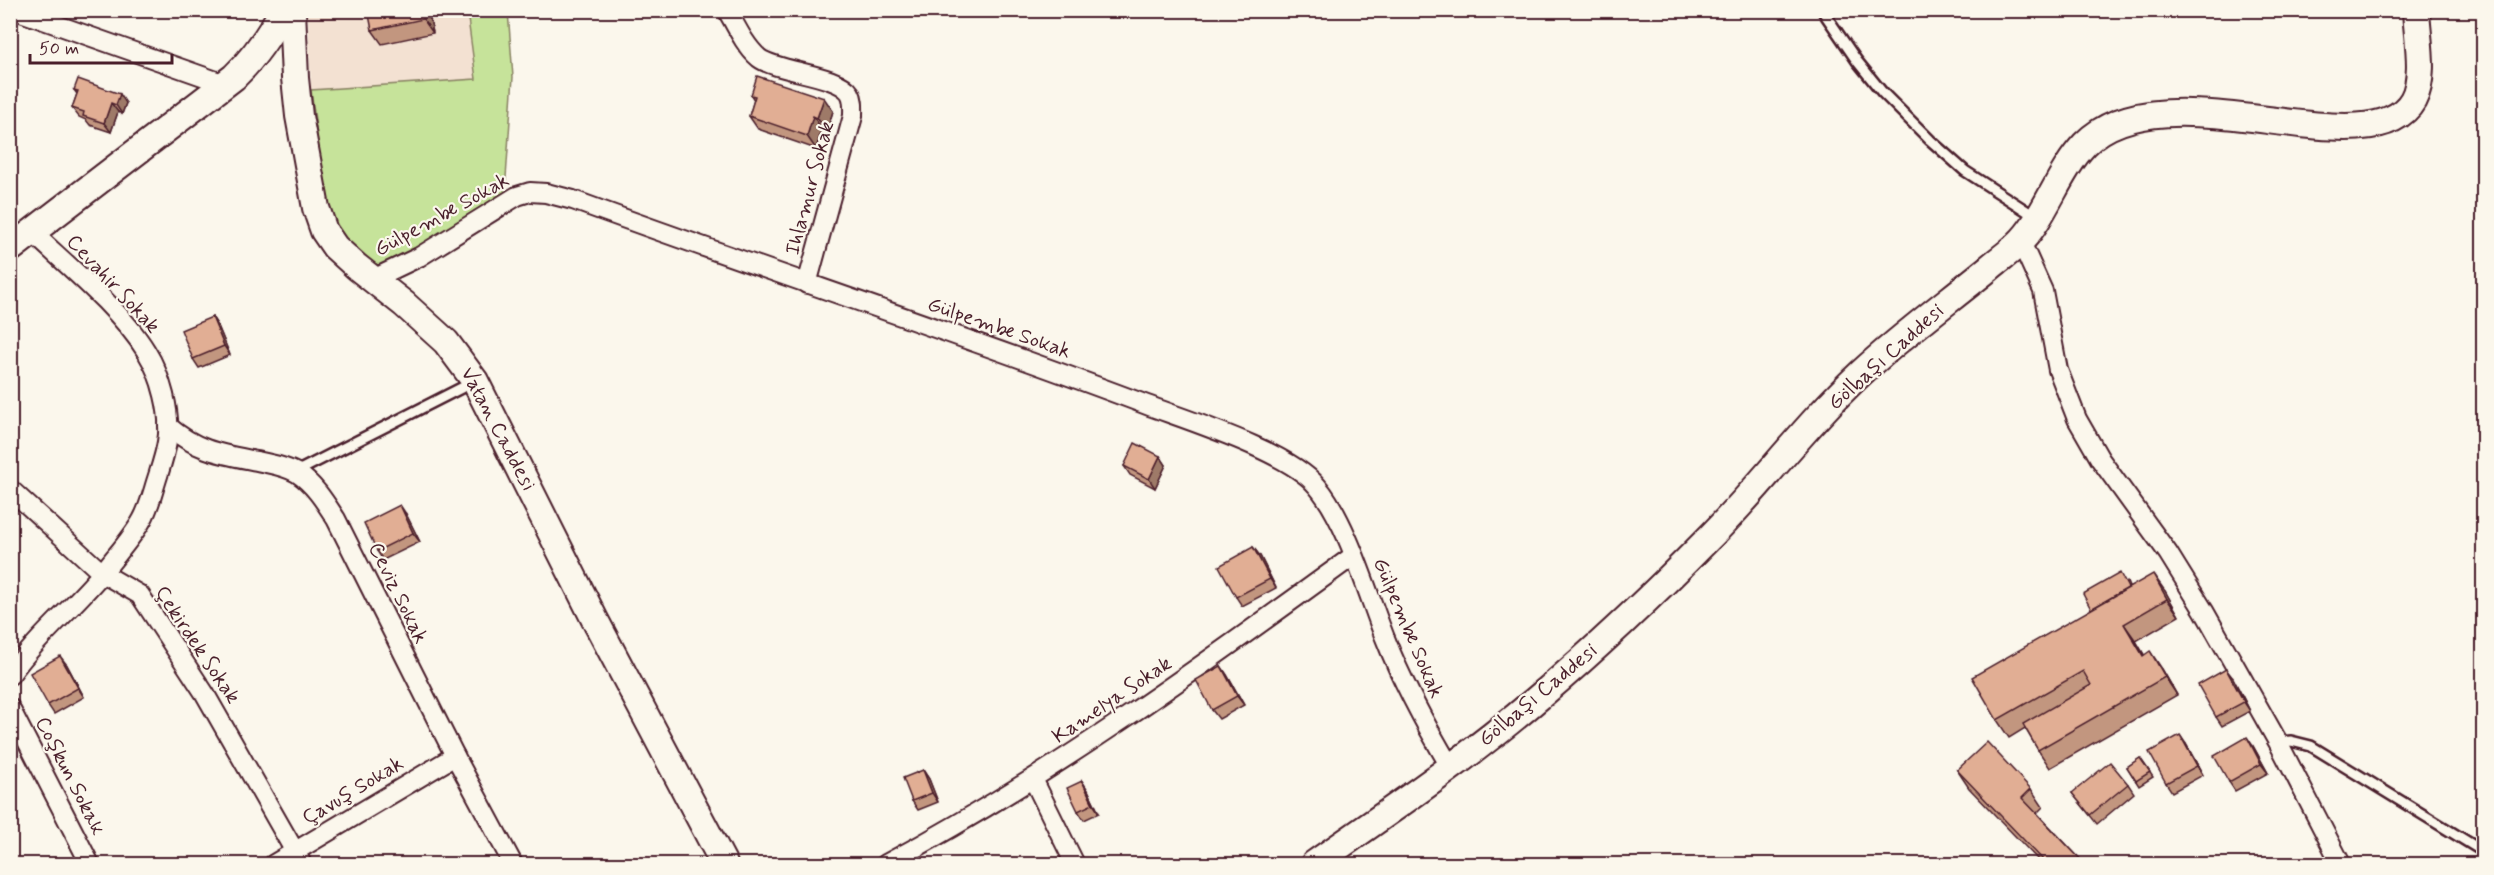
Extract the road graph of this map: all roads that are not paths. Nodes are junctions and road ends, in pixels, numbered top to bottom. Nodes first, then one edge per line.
1 (15, 10) edge
2 (282, 10) edge
3 (291, 10) edge
4 (727, 10) edge
5 (1822, 10) edge
6 (2416, 10) edge
7 (225, 84) junction
8 (2037, 218) junction
9 (33, 233) junction
10 (2021, 242) junction
11 (10, 249) edge
12 (373, 279) junction
13 (807, 284) junction
14 (475, 381) junction
15 (168, 426) junction
16 (296, 472) junction
17 (10, 489) edge
18 (1353, 556) junction
19 (102, 573) junction
20 (10, 675) edge
21 (10, 708) edge
22 (2278, 742) junction
23 (455, 756) junction
24 (1451, 768) junction
25 (1033, 779) junction
26 (2484, 852) edge
27 (299, 858) edge
28 (90, 864) edge
29 (274, 864) edge
30 (513, 864) edge
31 (724, 864) edge
32 (886, 864) edge
33 (1075, 864) edge
34 (1314, 864) edge
35 (2341, 864) edge

1 - 7 street
2 - 7 street
3 - 12 street, Vatan Caddesi
4 - 13 street, Ihlamur Sokak
5 - 8 lane
6 - 8 street, Gölbaşı Caddesi
7 - 9 street
8 - 10 street, Gölbaşı Caddesi
9 - 11 street
9 - 15 street, Cevahir Sokak
10 - 22 street
10 - 24 street, Gölbaşı Caddesi
12 - 13 street, Gülpembe Sokak
12 - 14 street, Vatan Caddesi
13 - 18 street, Gülpembe Sokak
14 - 16 lane
14 - 31 street, Vatan Caddesi
15 - 16 street, Ceviz Sokak
15 - 19 street, Cevahir Sokak
16 - 23 street, Ceviz Sokak
17 - 19 street, Çekirdek Sokak
18 - 24 street, Gülpembe Sokak
18 - 25 street, Kamelya Sokak
19 - 20 street, Cevahir Sokak
19 - 27 street, Çekirdek Sokak
21 - 28 street, Coşkun Sokak
22 - 26 lane
22 - 35 street
23 - 27 street, Çavuş Sokak
23 - 30 street, Ceviz Sokak
24 - 34 street, Gölbaşı Caddesi
25 - 32 street, Kamelya Sokak
25 - 33 street
27 - 29 street, Çavuş Sokak

